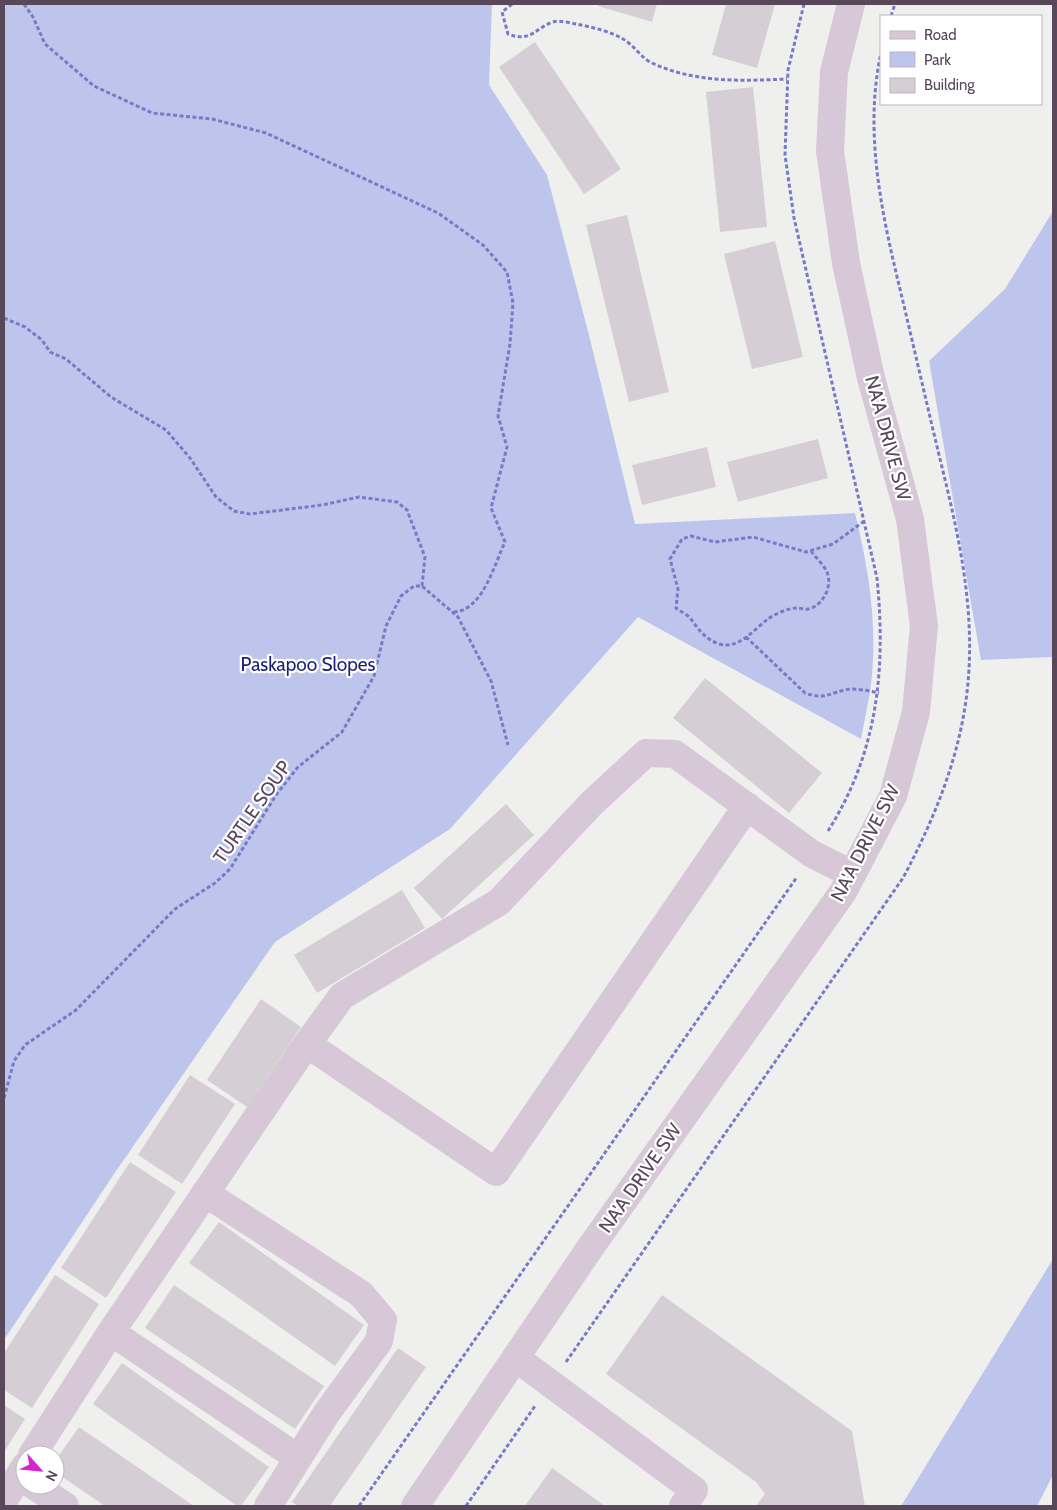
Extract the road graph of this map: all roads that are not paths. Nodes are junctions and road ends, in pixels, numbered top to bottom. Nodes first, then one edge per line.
1 (851, 4) edge
2 (746, 806) junction
3 (852, 874) junction
4 (307, 1044) junction
5 (205, 1194) junction
6 (111, 1332) junction
7 (516, 1358) junction
8 (43, 1445) edge
9 (298, 1458) junction
10 (15, 1487) edge
11 (53, 1495) edge
12 (4, 1500) edge
13 (66, 1506) edge
14 (268, 1506) edge
15 (415, 1506) edge
16 (683, 1506) edge

1 - 3 street, NA'A DRIVE SW
2 - 3 street
2 - 4 street
2 - 4 street
3 - 7 street, NA'A DRIVE SW
4 - 5 street
5 - 6 street
5 - 9 street
6 - 8 street
6 - 9 street
7 - 15 street, NA'A DRIVE SW
7 - 16 street
9 - 14 street
10 - 12 street
11 - 13 street

